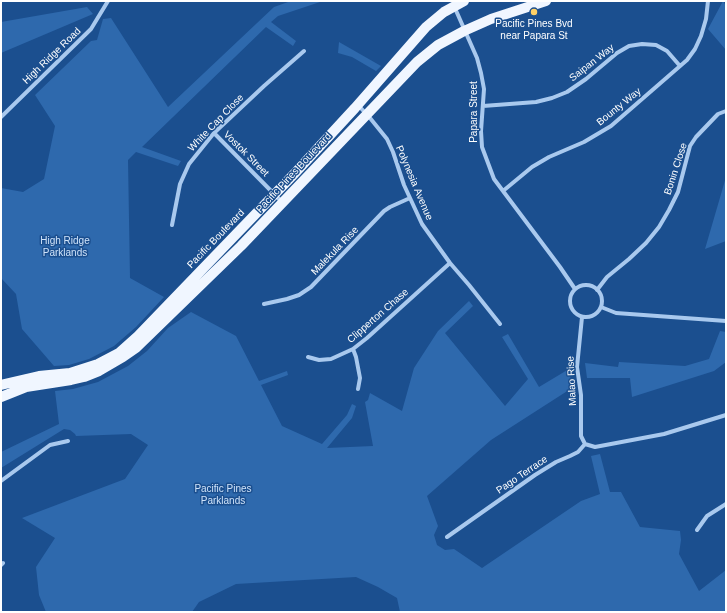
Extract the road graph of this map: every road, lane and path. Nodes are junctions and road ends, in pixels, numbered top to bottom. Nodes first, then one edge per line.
1 (108, 1) edge
2 (464, 1) edge
3 (546, 1) edge
4 (708, 1) edge
5 (454, 6) junction
6 (464, 31) junction
7 (304, 52) dead end
8 (680, 66) junction
9 (358, 105) junction
10 (484, 106) junction
11 (726, 111) edge
12 (367, 114) junction
13 (1, 117) edge
14 (214, 133) junction
15 (503, 191) junction
16 (275, 194) junction
17 (410, 198) junction
18 (283, 203) junction
19 (172, 226) dead end
20 (450, 264) junction
21 (575, 289) junction
22 (597, 290) junction
23 (264, 304) dead end
24 (601, 308) junction
25 (582, 317) junction
26 (726, 321) edge
27 (500, 324) dead end
28 (353, 349) junction
29 (308, 357) dead end
30 (71, 380) joint
31 (358, 389) dead end
32 (2, 390) edge
33 (726, 415) edge
34 (68, 440) dead end
35 (585, 444) junction
36 (1, 481) edge
37 (726, 504) edge
38 (697, 530) dead end
39 (448, 537) dead end

1 - 13 street, High Ridge Road
2 - 5 main road, Pacific Boulevard
3 - 6 main road, Pacific Pines Boulevard
4 - 8 street, Bounty Way
5 - 6 street, Papara Street
5 - 9 main road, Pacific Boulevard
6 - 10 street, Papara Street
6 - 12 main road, Pacific Pines Boulevard
7 - 14 street, White Cap Close
8 - 10 street, Saipan Way
8 - 15 street, Bounty Way
9 - 12 street, Polynesia Avenue
9 - 16 main road, Pacific Boulevard
10 - 15 street, Papara Street
11 - 22 street, Bonin Close
12 - 17 street, Polynesia Avenue
12 - 18 main road, Pacific Pines Boulevard
14 - 16 street, Vostok Street
14 - 19 street, White Cap Close
15 - 21 street, Papara Street
16 - 18 street, Vostok Street
16 - 32 main road, Pacific Boulevard
17 - 20 street, Polynesia Avenue
17 - 23 street, Malekula Rise
18 - 30 main road, Pacific Pines Boulevard
20 - 27 street, Polynesia Avenue
20 - 28 street, Clipperton Chase
21 - 22 street
21 - 25 street
22 - 24 street
24 - 25 street
24 - 26 street
25 - 35 street, Malao Rise
28 - 29 street, Clipperton Chase
28 - 31 street
30 - 32 main road, Pacific Boulevard
33 - 35 street
34 - 36 street
35 - 39 street, Pago Terrace
37 - 38 street

